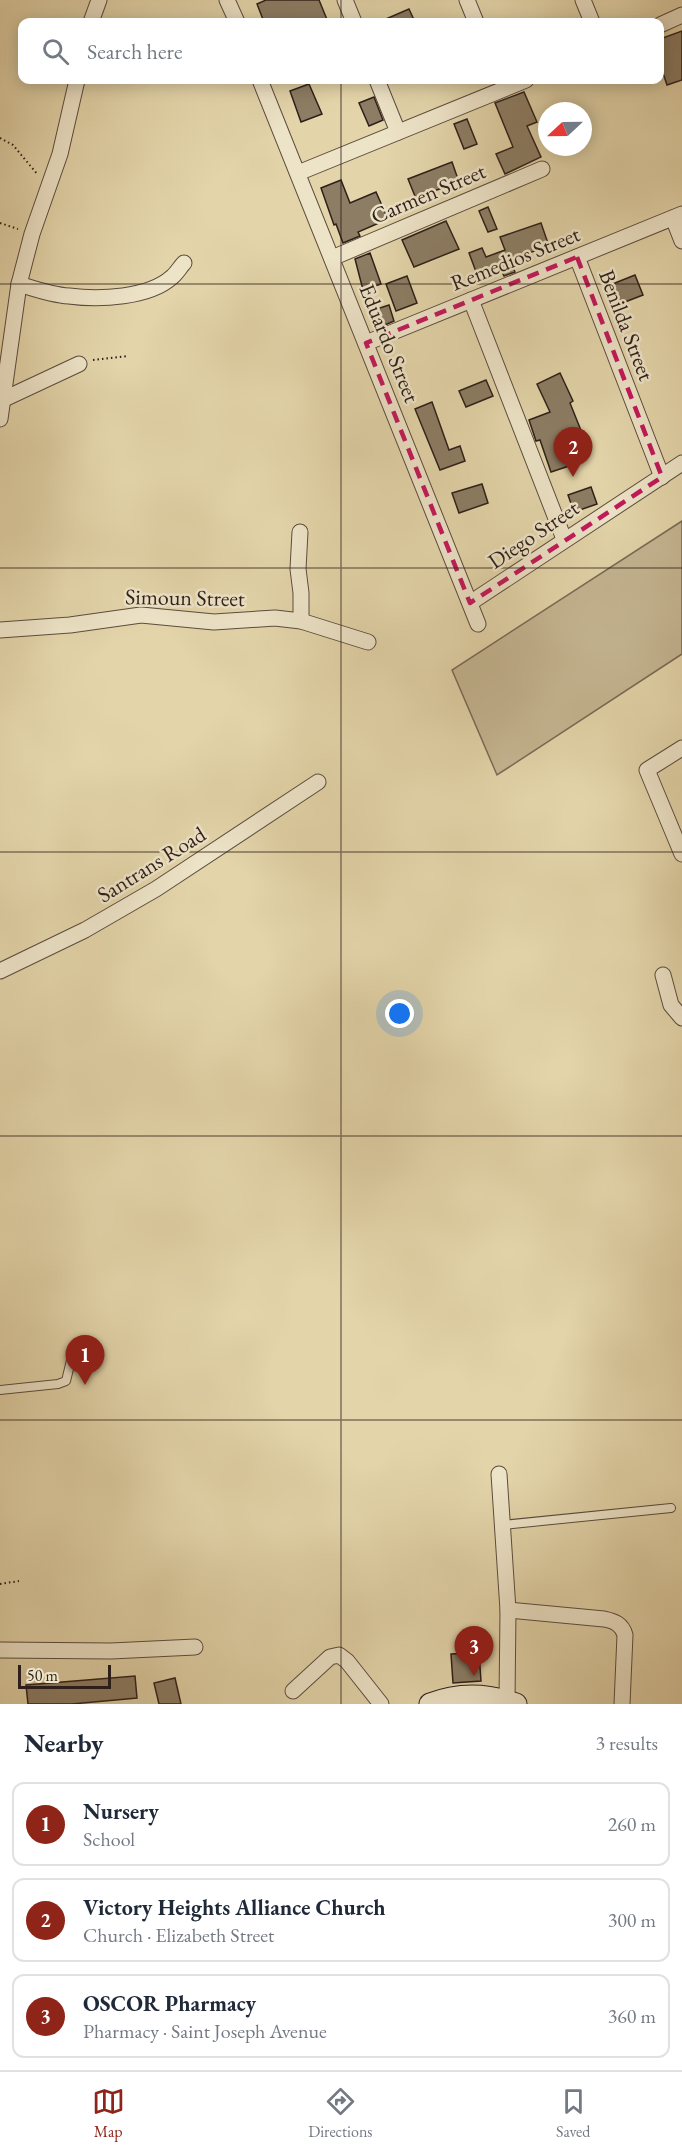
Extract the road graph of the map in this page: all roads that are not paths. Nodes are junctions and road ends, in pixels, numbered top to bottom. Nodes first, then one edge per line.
1 (99, 0) edge
2 (228, 0) edge
3 (345, 0) edge
4 (467, 0) edge
5 (583, 0) edge
6 (682, 15) edge
7 (92, 18) edge
8 (235, 18) edge
9 (352, 18) edge
10 (474, 18) edge
11 (590, 18) edge
12 (664, 23) edge
13 (76, 84) edge
14 (262, 84) edge
15 (379, 84) edge
16 (500, 84) edge
17 (398, 132) junction
18 (542, 169) dead end
19 (298, 173) junction
20 (677, 216) edge
21 (682, 241) edge
22 (577, 257) junction
23 (332, 258) junction
24 (184, 263) dead end
25 (19, 284) junction
26 (471, 300) junction
27 (366, 343) junction
28 (79, 364) road end
29 (3, 366) edge
30 (2, 400) junction
31 (0, 418) edge
32 (682, 463) edge
33 (662, 477) junction
34 (300, 532) dead end
35 (564, 539) junction
36 (470, 603) junction
37 (301, 621) junction
38 (478, 624) dead end
39 (0, 630) edge
40 (368, 642) dead end
41 (682, 748) edge
42 (318, 782) dead end
43 (682, 854) edge
44 (0, 971) edge
45 (663, 975) dead end
46 (682, 1018) edge
47 (74, 1348) dead end
48 (0, 1390) edge
49 (499, 1474) dead end
50 (671, 1508) dead end
51 (502, 1525) junction
52 (508, 1610) junction
53 (195, 1647) dead end
54 (0, 1650) edge
55 (293, 1691) dead end
56 (512, 1702) edge
57 (381, 1704) edge
58 (430, 1704) edge
59 (622, 1704) edge

1 - 7 street
2 - 8 street
3 - 9 street
4 - 10 street
5 - 11 street
6 - 12 street
13 - 25 street
14 - 19 street, Eduardo Street
15 - 17 street
16 - 17 street
17 - 19 street
18 - 23 street, Carmen Street
19 - 23 street, Eduardo Street
20 - 21 street
20 - 22 street, Remedios Street
22 - 26 street, Remedios Street
22 - 33 street, Benilda Street
23 - 27 street, Eduardo Street
24 - 25 street
25 - 29 street
26 - 27 street, Remedios Street
26 - 35 street
27 - 36 street, Eduardo Street
28 - 30 street
29 - 30 street
30 - 31 street
32 - 33 street, Diego Street
33 - 35 street, Diego Street
34 - 37 street
35 - 36 street, Diego Street
36 - 38 street, Eduardo Street
37 - 39 street, Simoun Street
37 - 40 street, Simoun Street
41 - 43 street
42 - 44 street, Santrans Road
45 - 46 street
47 - 48 lane
49 - 51 street
50 - 51 lane
51 - 52 street
52 - 56 street
52 - 59 street
53 - 54 street
55 - 57 street
56 - 58 main road

